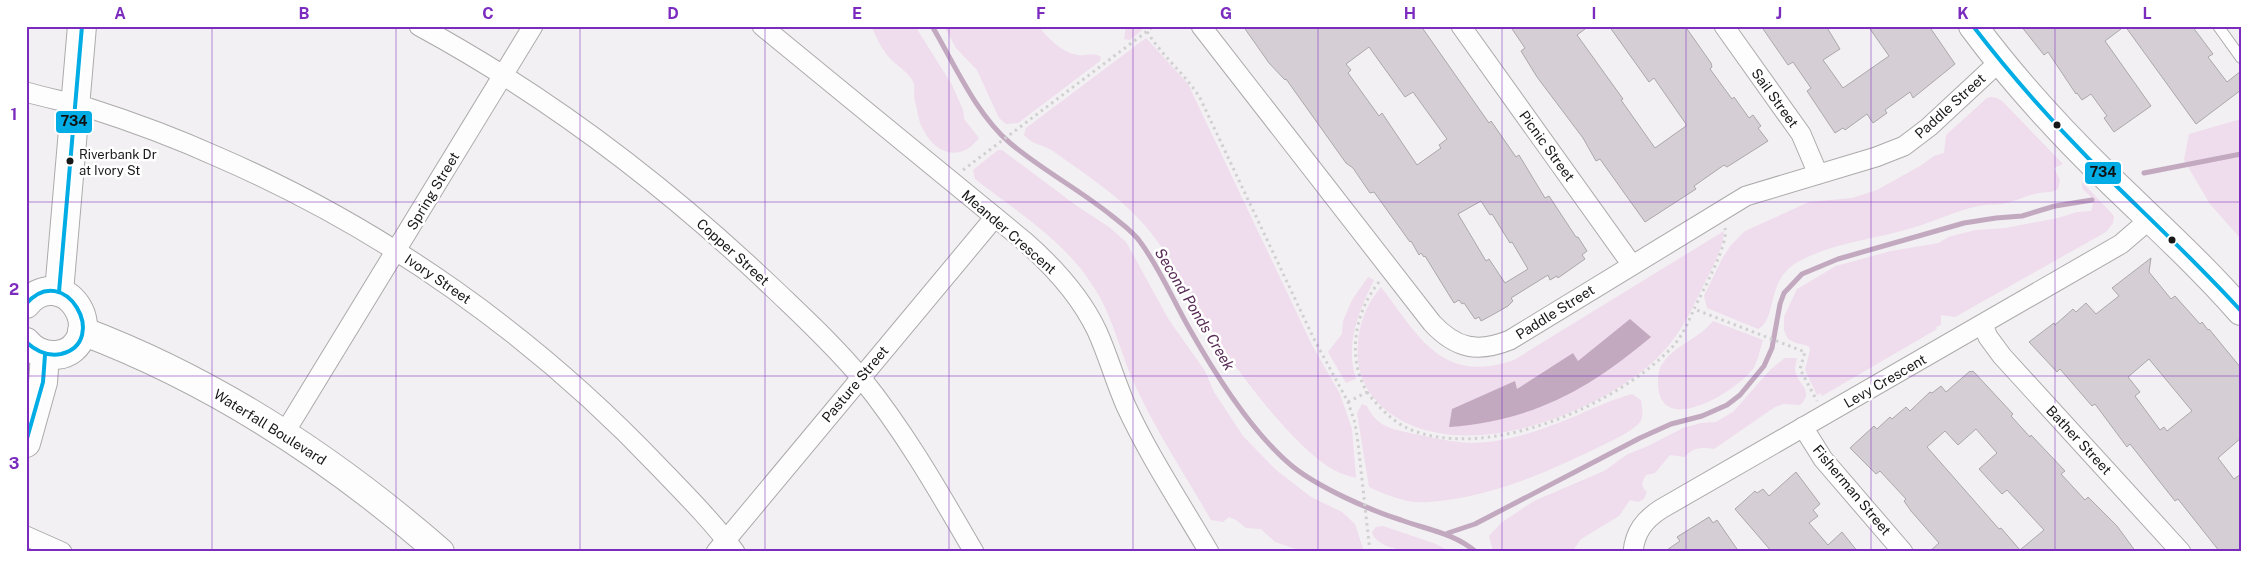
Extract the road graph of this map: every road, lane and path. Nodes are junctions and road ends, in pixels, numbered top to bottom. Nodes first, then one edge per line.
1 (82, 26) edge
2 (419, 26) edge
3 (533, 26) edge
4 (762, 26) edge
5 (1144, 26) edge
6 (1154, 26) edge
7 (1201, 26) edge
8 (1461, 26) edge
9 (1724, 26) edge
10 (1973, 26) edge
11 (2218, 26) edge
12 (1147, 32) junction
13 (2241, 58) edge
14 (1999, 62) junction
15 (504, 74) junction
16 (26, 92) edge
17 (74, 104) junction
18 (967, 167) dead end
19 (1818, 174) junction
20 (995, 217) junction
21 (2150, 219) junction
22 (1725, 226) dead end
23 (396, 252) junction
24 (1632, 265) junction
25 (1380, 281) dead end
26 (59, 292) junction
27 (26, 304) edge
28 (1694, 309) junction
29 (2241, 311) edge
30 (1983, 325) junction
31 (82, 331) junction
32 (36, 348) edge
33 (861, 378) junction
34 (1367, 392) junction
35 (1348, 402) junction
36 (1819, 404) dead end
37 (1803, 427) junction
38 (284, 432) junction
39 (26, 442) edge
40 (26, 536) edge
41 (726, 548) edge
42 (62, 552) edge
43 (440, 552) edge
44 (974, 552) edge
45 (1209, 552) edge
46 (1370, 552) edge
47 (1633, 552) edge
48 (1903, 552) edge
49 (2181, 552) edge

1 - 17 street
2 - 15 street, Copper Street
3 - 15 street, Spring Street
4 - 20 street, Meander Crescent
5 - 12 path
6 - 12 path
7 - 24 street, Paddle Street
8 - 24 street, Picnic Street
9 - 19 street, Sail Street
10 - 14 street
11 - 13 lane
12 - 18 path
12 - 35 path
14 - 19 street, Paddle Street
14 - 21 street
15 - 23 street, Spring Street
15 - 33 street, Copper Street
16 - 17 street, Ivory Street
17 - 23 street, Ivory Street
17 - 26 street
19 - 24 street, Paddle Street
20 - 33 street, Pasture Street
20 - 45 street, Meander Crescent
21 - 29 street
21 - 30 street, Levy Crescent
22 - 28 path
23 - 38 street, Spring Street
23 - 41 street, Ivory Street
25 - 34 path
26 - 27 street
26 - 31 street
28 - 34 path
28 - 36 path
30 - 37 street, Levy Crescent
30 - 49 street, Bather Street
31 - 32 street
31 - 38 street, Waterfall Boulevard
32 - 39 street
33 - 41 street, Pasture Street
33 - 44 street, Copper Street
34 - 35 path
35 - 46 path
37 - 47 street, Levy Crescent
37 - 48 street, Fisherman Street
38 - 43 street, Waterfall Boulevard
40 - 42 street

